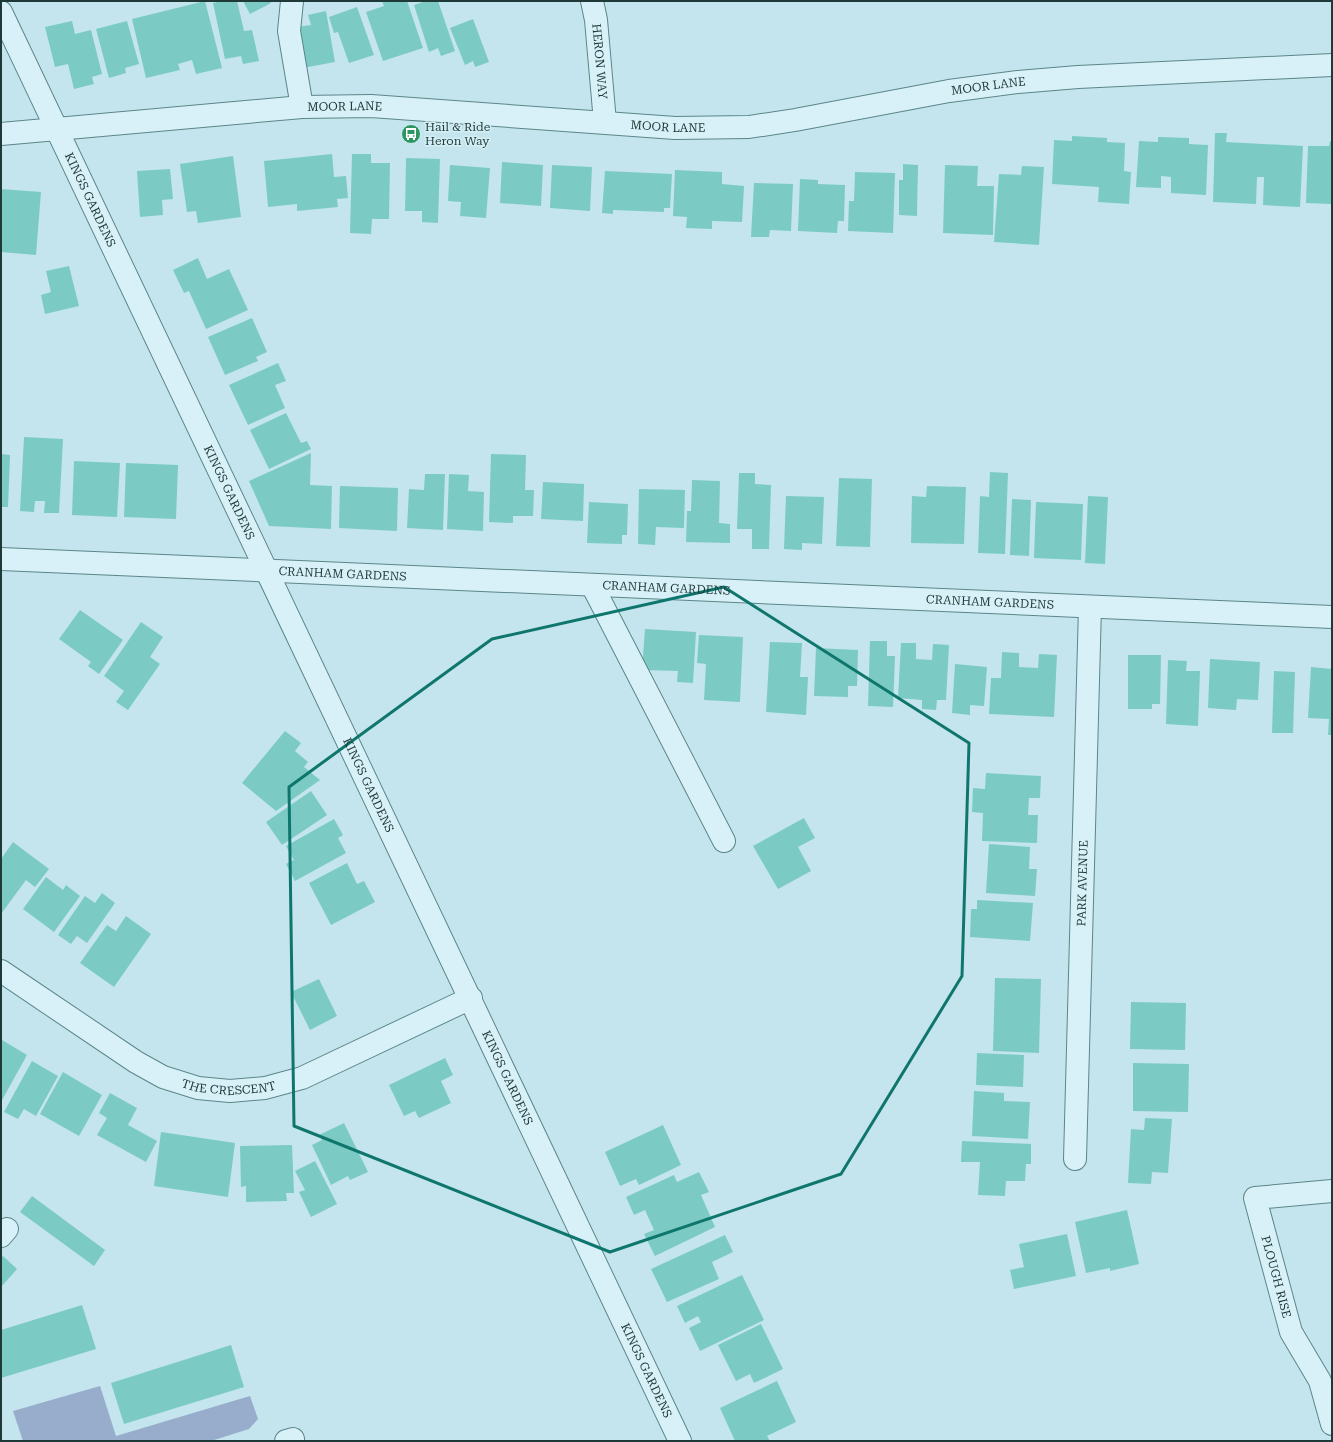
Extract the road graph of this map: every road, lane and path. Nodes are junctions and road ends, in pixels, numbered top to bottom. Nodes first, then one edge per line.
1 (292, 1) edge
2 (592, 1) edge
3 (1, 12) edge
4 (1332, 65) edge
5 (302, 107) junction
6 (605, 122) junction
7 (56, 130) junction
8 (1, 134) edge
9 (1, 559) edge
10 (265, 570) junction
11 (592, 585) junction
12 (1090, 607) junction
13 (1332, 617) edge
14 (724, 841) dead end
15 (1, 971) edge
16 (471, 998) junction
17 (1075, 1159) dead end
18 (1332, 1191) edge
19 (1332, 1424) edge
20 (680, 1441) edge

1 - 5 street
2 - 6 street, HERON WAY
3 - 7 street, KINGS GARDENS
4 - 6 street, MOOR LANE
5 - 6 street, MOOR LANE
5 - 7 street, MOOR LANE
7 - 8 street, MOOR LANE
7 - 10 street, KINGS GARDENS
9 - 10 street, CRANHAM GARDENS
10 - 11 street, CRANHAM GARDENS
10 - 16 street, KINGS GARDENS
11 - 12 street, CRANHAM GARDENS
11 - 14 street
12 - 13 street, CRANHAM GARDENS
12 - 17 street, PARK AVENUE
15 - 16 street, THE CRESCENT
16 - 20 street, KINGS GARDENS
18 - 19 street, PLOUGH RISE

